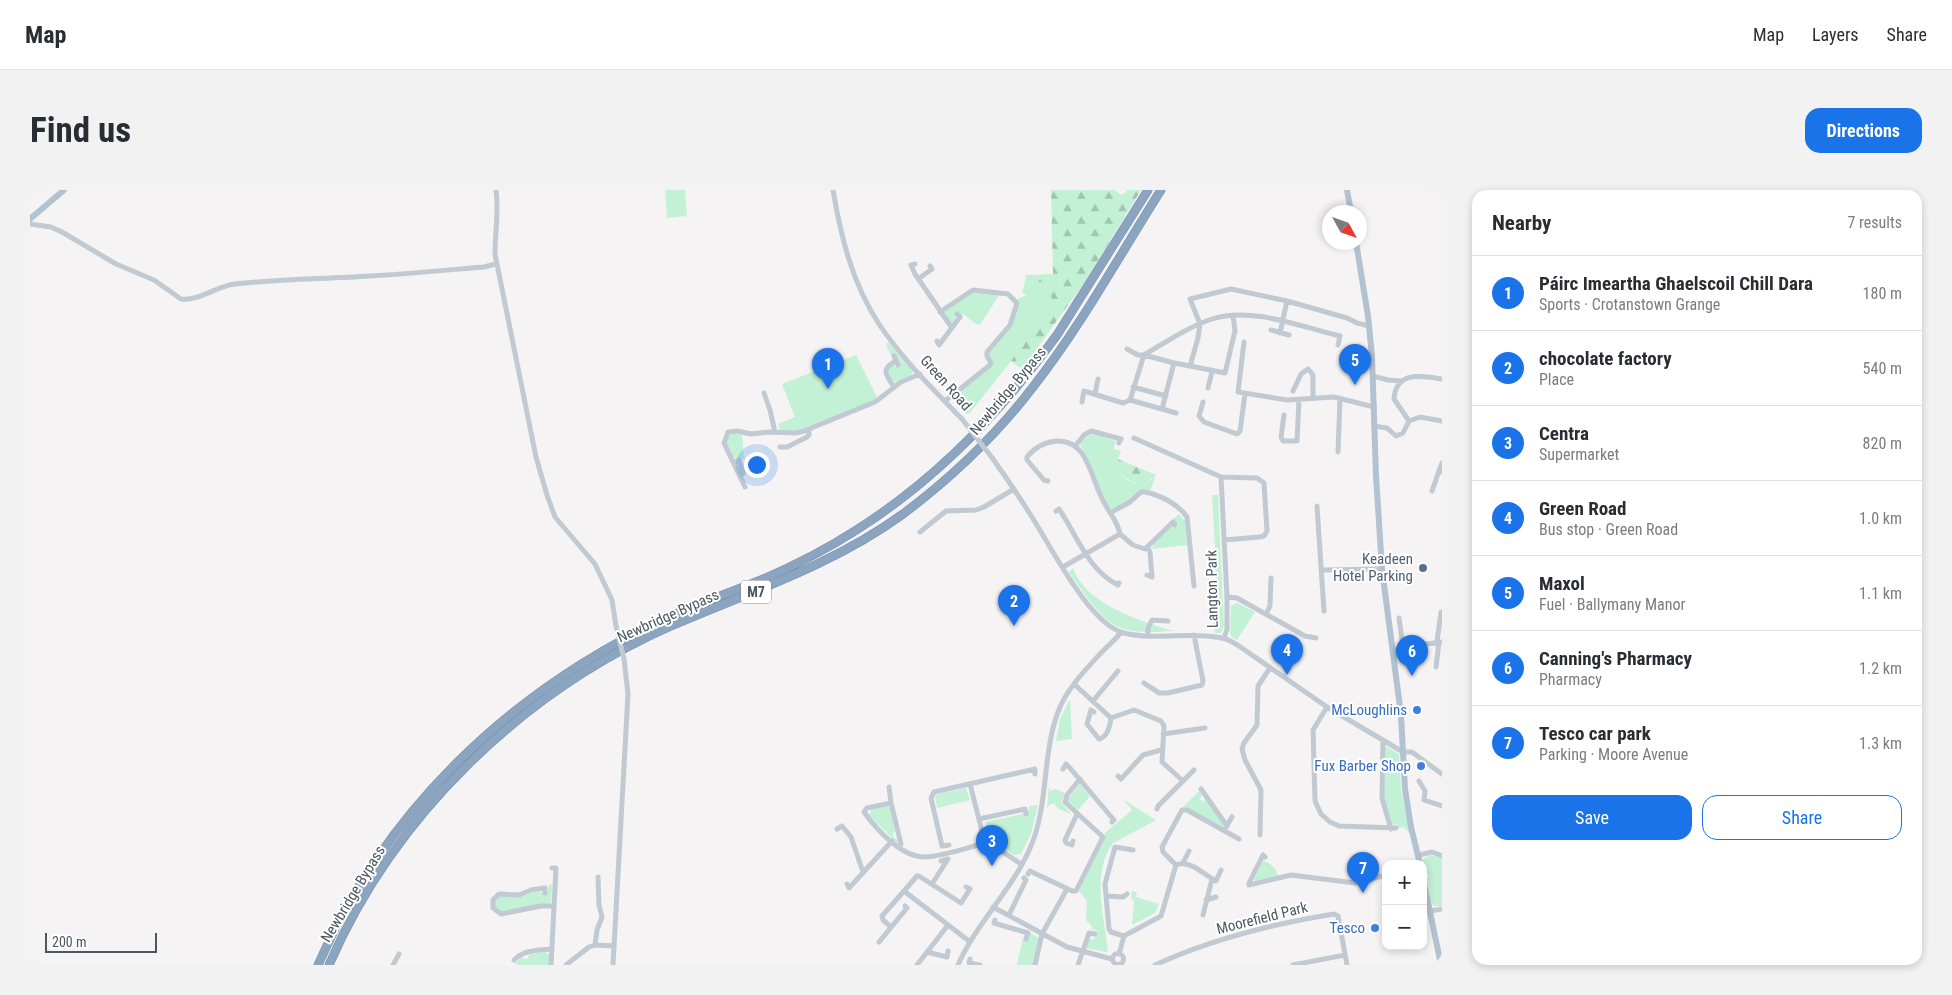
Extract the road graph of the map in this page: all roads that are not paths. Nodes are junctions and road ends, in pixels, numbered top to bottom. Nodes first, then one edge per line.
1 (64, 190) edge
2 (496, 190) edge
3 (833, 190) edge
4 (1148, 190) edge
5 (1161, 190) edge
6 (1347, 190) edge
7 (1350, 205) edge
8 (30, 219) edge
9 (30, 224) edge
10 (1357, 250) edge
11 (496, 264) junction
12 (915, 264) dead end
13 (930, 266) dead end
14 (918, 279) junction
15 (1287, 301) junction
16 (940, 312) junction
17 (957, 314) dead end
18 (1233, 315) junction
19 (1282, 322) junction
20 (1200, 324) junction
21 (1369, 326) junction
22 (952, 328) junction
23 (1271, 330) dead end
24 (1280, 333) junction
25 (1289, 336) dead end
26 (936, 341) dead end
27 (1244, 342) dead end
28 (1338, 345) dead end
29 (1127, 349) dead end
30 (1144, 354) junction
31 (896, 361) dead end
32 (1174, 363) junction
33 (1190, 366) junction
34 (1212, 372) junction
35 (920, 374) junction
36 (1373, 376) junction
37 (1098, 379) dead end
38 (1442, 379) edge
39 (1402, 381) junction
40 (894, 387) junction
41 (1133, 387) junction
42 (1208, 388) dead end
43 (1293, 391) dead end
44 (764, 393) dead end
45 (1095, 394) junction
46 (1245, 394) junction
47 (1166, 396) junction
48 (1313, 398) junction
49 (1299, 399) junction
50 (1340, 399) junction
51 (1130, 400) junction
52 (945, 401) junction
53 (1082, 402) dead end
54 (1203, 402) dead end
55 (1374, 407) junction
56 (1162, 409) junction
57 (1176, 413) dead end
58 (1284, 415) dead end
59 (1409, 421) junction
60 (1442, 421) edge
61 (1374, 426) junction
62 (809, 430) junction
63 (775, 432) junction
64 (1134, 438) dead end
65 (1119, 443) dead end
66 (1076, 445) junction
67 (780, 447) dead end
68 (1338, 452) dead end
69 (1442, 463) edge
70 (1440, 471) edge
71 (1221, 478) junction
72 (1048, 481) dead end
73 (745, 487) dead end
74 (1014, 489) junction
75 (1432, 491) dead end
76 (1317, 506) dead end
77 (1059, 509) dead end
78 (1110, 513) junction
79 (1175, 525) dead end
80 (920, 532) dead end
81 (1120, 534) junction
82 (1224, 540) junction
83 (1148, 548) junction
84 (1085, 554) junction
85 (1063, 567) junction
86 (1382, 569) junction
87 (1322, 570) junction
88 (1148, 575) dead end
89 (1271, 578) dead end
90 (1119, 583) dead end
91 (1194, 586) dead end
92 (1227, 597) junction
93 (1324, 611) dead end
94 (1441, 612) dead end
95 (1266, 614) junction
96 (1399, 618) dead end
97 (1168, 620) dead end
98 (1121, 632) junction
99 (1148, 635) junction
100 (1194, 635) junction
101 (1224, 638) junction
102 (1316, 638) dead end
103 (1439, 642) edge
104 (1403, 647) junction
105 (1392, 650) junction
106 (1436, 667) dead end
107 (1270, 668) junction
108 (1118, 671) dead end
109 (1144, 682) dead end
110 (1074, 684) junction
111 (1093, 700) junction
112 (1327, 707) junction
113 (1094, 712) dead end
114 (1111, 718) junction
115 (1203, 730) dead end
116 (1163, 734) junction
117 (1383, 740) junction
118 (1162, 750) junction
119 (1403, 752) junction
120 (1063, 769) dead end
121 (1194, 770) dead end
122 (1035, 774) dead end
123 (1442, 774) edge
124 (1118, 776) dead end
125 (1080, 779) junction
126 (1183, 781) junction
127 (1419, 781) dead end
128 (970, 784) junction
129 (889, 787) dead end
130 (1201, 789) dead end
131 (891, 803) junction
132 (1442, 806) edge
133 (1157, 809) dead end
134 (1026, 814) dead end
135 (1077, 814) junction
136 (1232, 817) dead end
137 (979, 819) junction
138 (1112, 822) dead end
139 (1226, 828) junction
140 (837, 829) dead end
141 (1260, 836) dead end
142 (1239, 839) dead end
143 (892, 841) junction
144 (1074, 841) dead end
145 (985, 843) junction
146 (901, 844) dead end
147 (949, 845) dead end
148 (1133, 850) dead end
149 (1189, 851) dead end
150 (1264, 855) dead end
151 (1419, 855) junction
152 (1442, 856) edge
153 (1420, 860) edge
154 (941, 861) dead end
155 (1183, 863) junction
156 (1022, 864) junction
157 (1176, 865) junction
158 (552, 868) dead end
159 (1221, 870) dead end
160 (863, 872) junction
161 (1382, 876) edge
162 (598, 877) dead end
163 (1212, 879) junction
164 (847, 884) dead end
165 (932, 884) junction
166 (966, 887) dead end
167 (1067, 889) junction
168 (904, 891) junction
169 (545, 893) dead end
170 (1127, 894) dead end
171 (1106, 896) junction
172 (1216, 897) dead end
173 (1427, 897) edge
174 (1206, 900) junction
175 (554, 906) junction
176 (905, 906) dead end
177 (993, 908) junction
178 (1442, 909) edge
179 (1430, 911) junction
180 (1009, 915) junction
181 (1203, 915) dead end
182 (995, 920) dead end
183 (1015, 920) junction
184 (948, 925) junction
185 (891, 927) junction
186 (1011, 928) junction
187 (1042, 934) junction
188 (1095, 934) dead end
189 (1124, 936) junction
190 (1026, 938) dead end
191 (969, 941) junction
192 (879, 942) dead end
193 (596, 945) junction
194 (614, 946) junction
195 (552, 949) junction
196 (948, 951) dead end
197 (926, 952) junction
198 (1082, 952) junction
199 (399, 954) dead end
200 (1120, 954) junction
201 (1345, 955) junction
202 (970, 959) dead end
203 (1112, 959) junction
204 (514, 960) dead end
205 (570, 964) edge
206 (1305, 964) edge
207 (318, 965) edge
208 (329, 965) edge
209 (393, 965) edge
210 (551, 965) edge
211 (613, 965) edge
212 (917, 965) edge
213 (958, 965) edge
214 (980, 965) edge
215 (1035, 965) edge
216 (1078, 965) edge
217 (1120, 965) edge
218 (1155, 965) edge
219 (1293, 965) edge
220 (1347, 965) edge
221 (1441, 965) edge

1 - 8 main road
2 - 11 street
3 - 35 street, Green Road
4 - 207 highway, Newbridge Bypass / M7
5 - 208 highway, Newbridge Bypass / M7
6 - 7 main road
9 - 11 street
10 - 21 main road
11 - 194 street, bridge
12 - 14 street
13 - 14 street
14 - 16 street
15 - 19 street
15 - 20 street
15 - 21 street
16 - 22 street
16 - 52 street
17 - 22 street
18 - 19 street
18 - 20 street
18 - 34 street
19 - 24 street
19 - 28 street
20 - 30 street
20 - 33 street
21 - 36 main road
22 - 26 street
23 - 24 street
24 - 25 street
27 - 46 street
29 - 30 street
30 - 32 street
30 - 41 street
31 - 40 street
32 - 33 street
32 - 47 street
33 - 34 street
34 - 42 street
35 - 40 street
35 - 52 street, Green Road
36 - 39 street
36 - 55 main road
37 - 45 street
38 - 39 street
39 - 59 street
40 - 62 street
41 - 47 street
41 - 51 street
43 - 48 street
44 - 63 street
45 - 51 street
45 - 53 street
46 - 49 street
46 - 54 street
47 - 56 street
48 - 49 street
48 - 50 street
49 - 58 street
50 - 55 street
50 - 68 street
51 - 56 street
52 - 74 street, Green Road, bridge
55 - 61 main road
56 - 57 street
59 - 60 street
59 - 61 street
61 - 86 main road
62 - 63 street
62 - 67 street
63 - 73 street
64 - 71 street, Langton Park
65 - 66 street
66 - 72 street
66 - 78 street
69 - 70 street
70 - 75 street
71 - 82 street, Langton Park
71 - 82 street, Langton Park
74 - 80 street
74 - 85 street, Green Road
76 - 87 street
77 - 84 street
78 - 81 street
78 - 91 street
79 - 83 street
81 - 83 street
81 - 84 street
82 - 92 street, Langton Park
83 - 88 street
84 - 85 street
84 - 90 street
85 - 98 street, Green Road
86 - 87 street
86 - 105 main road
87 - 93 street
89 - 95 street
92 - 95 street
92 - 101 street, Langton Park
94 - 103 street
95 - 102 street
96 - 104 street
97 - 99 street
98 - 99 street, Green Road
98 - 110 street
99 - 100 street, Green Road
100 - 101 street, Green Road
100 - 109 street
101 - 107 street, Green Road
103 - 104 street
103 - 106 street
104 - 105 street
105 - 119 main road
107 - 112 street, Green Road
107 - 141 street
108 - 111 street
110 - 111 street
110 - 156 street
111 - 114 street
112 - 117 street, Green Road
112 - 117 street
113 - 114 street
114 - 116 street
115 - 116 street
116 - 118 street
117 - 119 street, Green Road
118 - 124 street
118 - 126 street
119 - 123 street, Green Road
119 - 151 main road
120 - 125 street
121 - 126 street
122 - 128 street
125 - 135 street
125 - 138 street
126 - 133 street
127 - 132 street
128 - 137 street
128 - 147 street
129 - 131 street
130 - 139 street
131 - 143 street
131 - 146 street
134 - 137 street
135 - 144 street
135 - 167 street
136 - 139 street
137 - 145 street
139 - 142 street
139 - 157 street
140 - 160 street
143 - 145 street
143 - 160 street
145 - 156 street
148 - 171 street
149 - 155 street
150 - 161 street
151 - 152 street
151 - 153 main road
154 - 165 street
155 - 157 street
155 - 163 street
156 - 177 street
157 - 189 street
158 - 175 street
159 - 163 street
160 - 164 street
162 - 193 street
163 - 174 street
165 - 166 street
165 - 168 street
167 - 180 street
167 - 187 street
168 - 184 street
168 - 185 street
169 - 175 street
170 - 171 street
171 - 189 street
172 - 174 street
173 - 179 main road
174 - 181 street
175 - 195 street
176 - 185 street
177 - 180 street
177 - 191 street
178 - 179 street
179 - 221 main road
180 - 183 street
182 - 186 street
183 - 186 street
183 - 187 street
184 - 191 street
184 - 197 street
185 - 192 street
186 - 190 street
187 - 198 street
187 - 215 street
188 - 198 street
189 - 200 street
191 - 213 street
193 - 194 street
193 - 205 street
194 - 211 street
195 - 204 street
195 - 210 street
196 - 197 street
197 - 212 street
198 - 203 street
198 - 216 street
199 - 209 street
200 - 203 street
200 - 217 street
201 - 206 street
201 - 218 street, Moorefield Park
201 - 220 street, Moorefield Park
202 - 214 street
203 - 217 street
206 - 219 street

